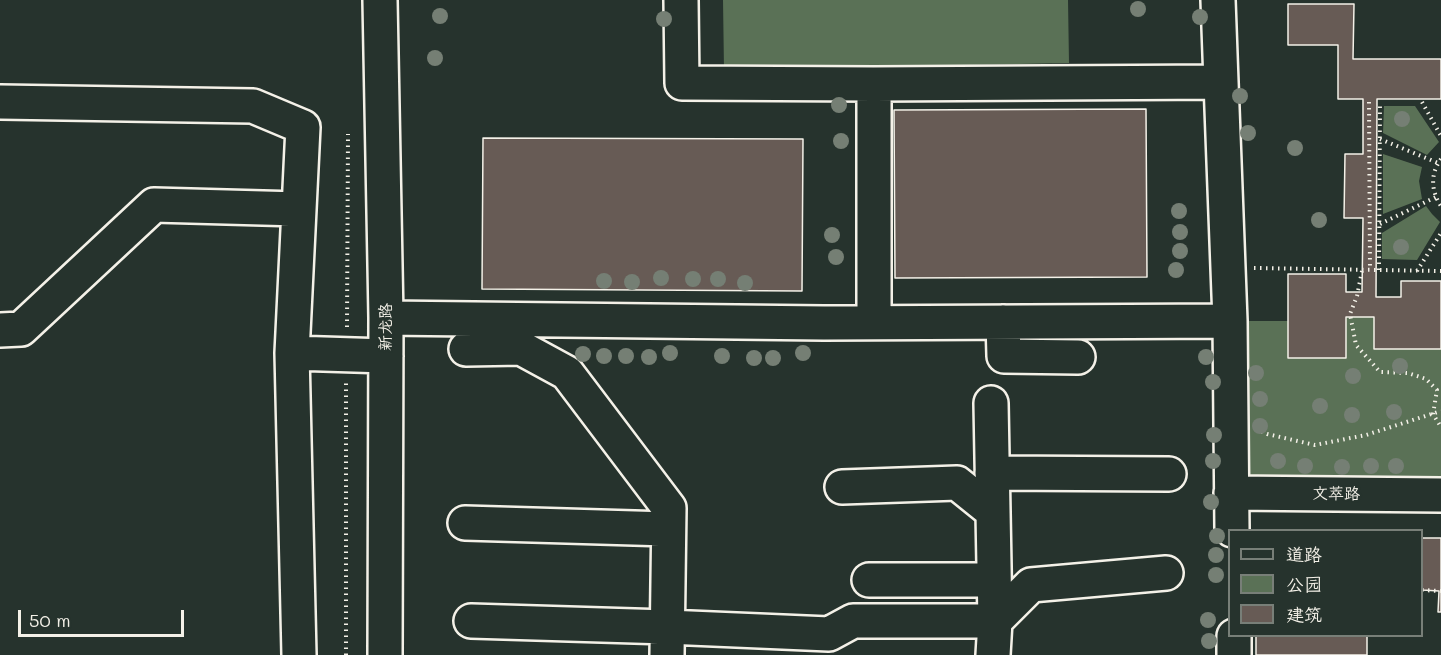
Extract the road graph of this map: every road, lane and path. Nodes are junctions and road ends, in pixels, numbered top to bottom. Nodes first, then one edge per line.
1 (380, 0) edge
2 (681, 0) edge
3 (1218, 0) edge
4 (1221, 82) junction
5 (874, 84) junction
6 (0, 102) edge
7 (1369, 102) dead end
8 (1380, 102) dead end
9 (1422, 102) dead end
10 (348, 134) dead end
11 (1441, 136) edge
12 (1380, 139) junction
13 (1440, 161) edge
14 (1436, 197) junction
15 (1441, 206) edge
16 (299, 209) junction
17 (1380, 224) junction
18 (1441, 233) edge
19 (1229, 268) junction
20 (1370, 270) junction
21 (1379, 270) junction
22 (1362, 271) dead end
23 (1417, 271) junction
24 (1441, 271) edge
25 (386, 318) junction
26 (1230, 321) junction
27 (874, 322) junction
28 (1003, 322) junction
29 (0, 330) edge
30 (466, 349) dead end
31 (292, 354) junction
32 (346, 355) junction
33 (386, 356) junction
34 (1078, 357) dead end
35 (991, 403) dead end
36 (1441, 411) edge
37 (1433, 414) junction
38 (1231, 418) junction
39 (1441, 428) edge
40 (992, 473) junction
41 (1169, 474) dead end
42 (842, 488) dead end
43 (1231, 493) junction
44 (1441, 495) edge
45 (993, 512) junction
46 (465, 523) dead end
47 (668, 529) junction
48 (1232, 529) edge
49 (1166, 573) dead end
50 (869, 580) dead end
51 (994, 580) junction
52 (1423, 590) edge
53 (1441, 591) edge
54 (471, 621) dead end
55 (994, 621) junction
56 (1234, 637) edge
57 (667, 641) edge
58 (299, 655) edge
59 (346, 655) edge
60 (385, 655) edge
61 (993, 655) edge
62 (1234, 655) edge

1 - 25 street, 新龙路
2 - 5 street
3 - 4 street
4 - 5 street
4 - 19 street
5 - 27 street
6 - 16 street
7 - 20 path
8 - 12 path
9 - 11 path
10 - 32 path
12 - 13 path
12 - 17 path
13 - 14 path
14 - 15 path
14 - 17 path
16 - 29 street
16 - 31 street
17 - 21 path
18 - 23 path
19 - 20 path
19 - 26 street
20 - 21 path
21 - 23 path
22 - 37 path
23 - 24 path
25 - 27 street
25 - 33 street, 新龙路
26 - 28 street
26 - 38 street
27 - 28 street
28 - 34 street
30 - 47 street
31 - 32 street
31 - 58 street
32 - 33 street
32 - 59 path
33 - 60 street, 新龙路
35 - 40 street
36 - 37 path
37 - 38 path
37 - 39 path
38 - 43 street
40 - 41 street
40 - 45 street
42 - 45 street
43 - 44 street, 文萃路
43 - 48 street
45 - 51 street
46 - 47 street
47 - 57 street
49 - 55 street
50 - 51 street
51 - 55 street
52 - 53 path
54 - 57 street
55 - 57 street
55 - 61 street
56 - 62 street

